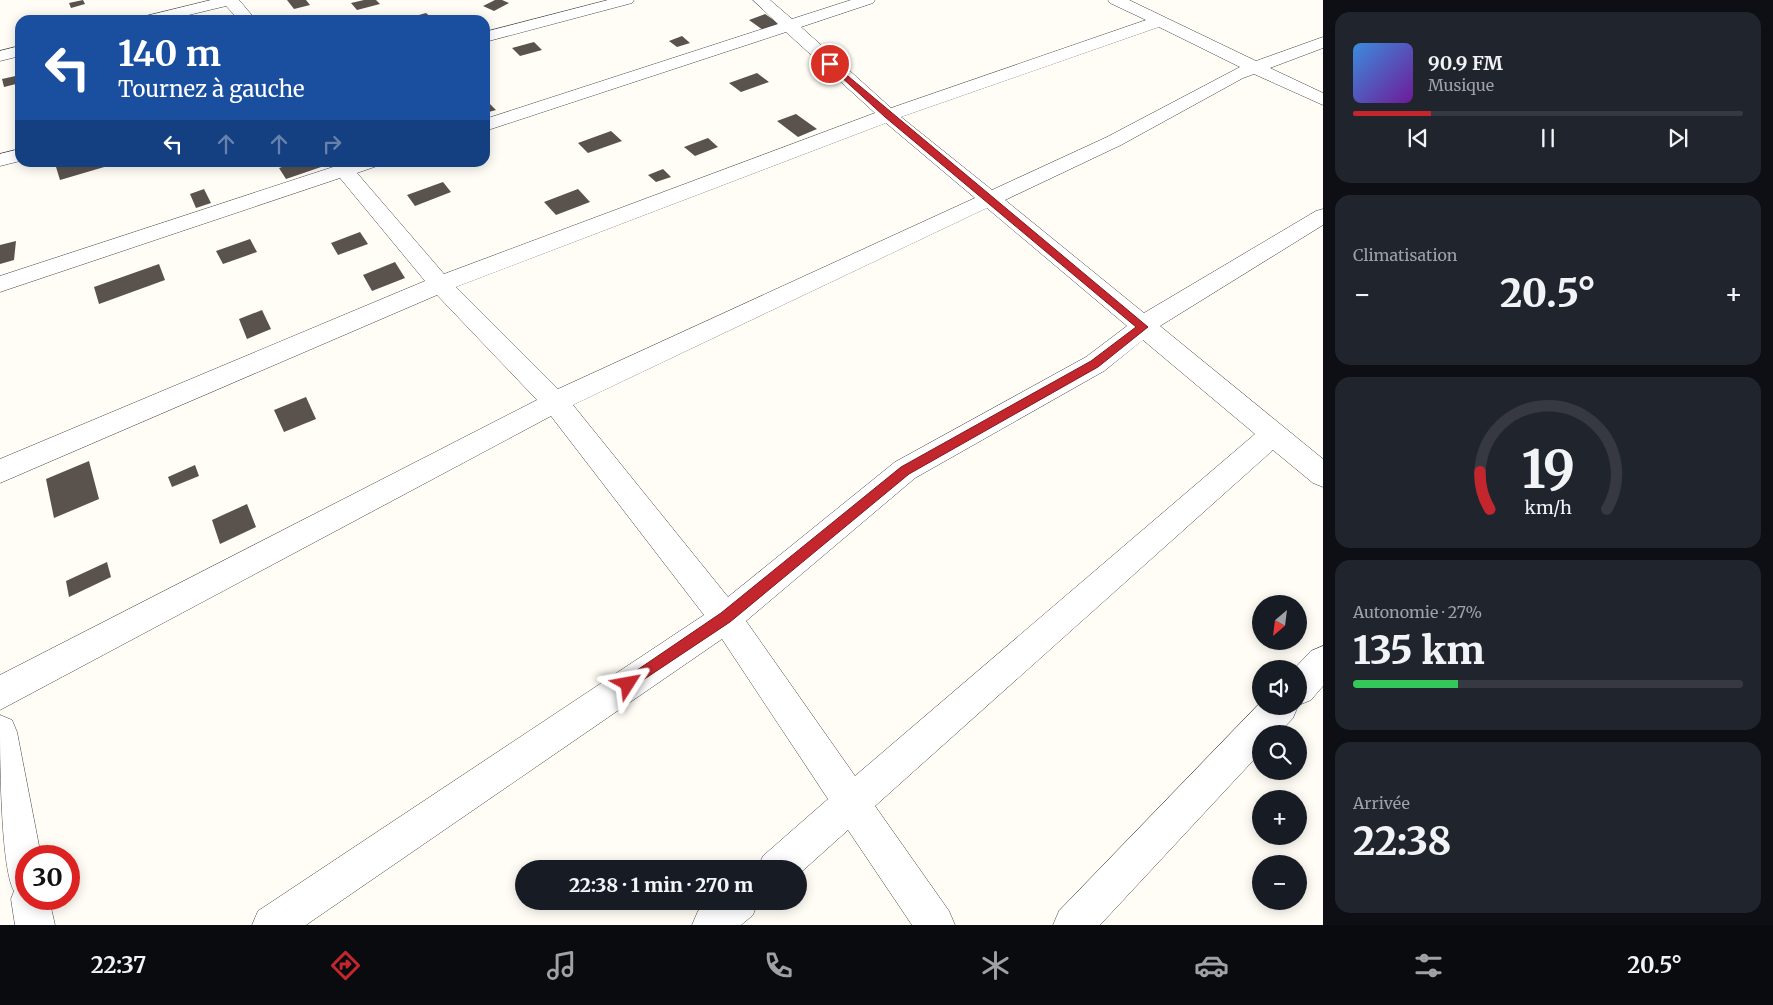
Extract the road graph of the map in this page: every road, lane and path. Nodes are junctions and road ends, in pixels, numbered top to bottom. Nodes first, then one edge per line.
1 (230, 0) edge
2 (626, 0) edge
3 (761, 0) edge
4 (867, 0) edge
5 (1116, 0) edge
6 (168, 15) edge
7 (244, 15) edge
8 (1160, 21) junction
9 (787, 25) junction
10 (490, 36) edge
11 (1323, 42) edge
12 (15, 52) edge
13 (0, 56) edge
14 (1257, 68) junction
15 (1323, 100) edge
16 (888, 115) junction
17 (490, 122) edge
18 (15, 156) edge
19 (0, 160) edge
20 (343, 167) edge
21 (989, 199) junction
22 (1323, 216) edge
23 (0, 284) edge
24 (440, 284) junction
25 (1143, 327) junction
26 (555, 402) junction
27 (1273, 434) junction
28 (0, 472) edge
29 (1323, 475) edge
30 (726, 618) junction
31 (1323, 662) edge
32 (1307, 679) edge
33 (0, 693) edge
34 (1272, 715) edge
35 (0, 732) edge
36 (852, 803) junction
37 (20, 845) edge
38 (786, 860) edge
39 (32, 910) edge
40 (729, 910) edge
41 (35, 925) edge
42 (272, 925) edge
43 (712, 925) edge
44 (935, 925) edge
45 (1073, 925) edge

1 - 6 street
1 - 7 street
2 - 10 street
3 - 9 street
4 - 9 street
5 - 8 street
8 - 14 street
8 - 16 street
9 - 16 street
9 - 17 street
11 - 14 street
12 - 13 street
14 - 15 street
14 - 21 street
16 - 21 street
16 - 24 street
18 - 19 street
20 - 23 street
20 - 24 street
21 - 25 street
21 - 26 street
22 - 25 street
24 - 26 street
24 - 28 street
25 - 27 street
25 - 30 street
26 - 30 street
26 - 33 street
27 - 29 street
27 - 36 street
30 - 36 street
30 - 42 street
31 - 32 street
34 - 45 street
35 - 37 street
36 - 38 street
36 - 44 street
39 - 41 street
40 - 43 street

